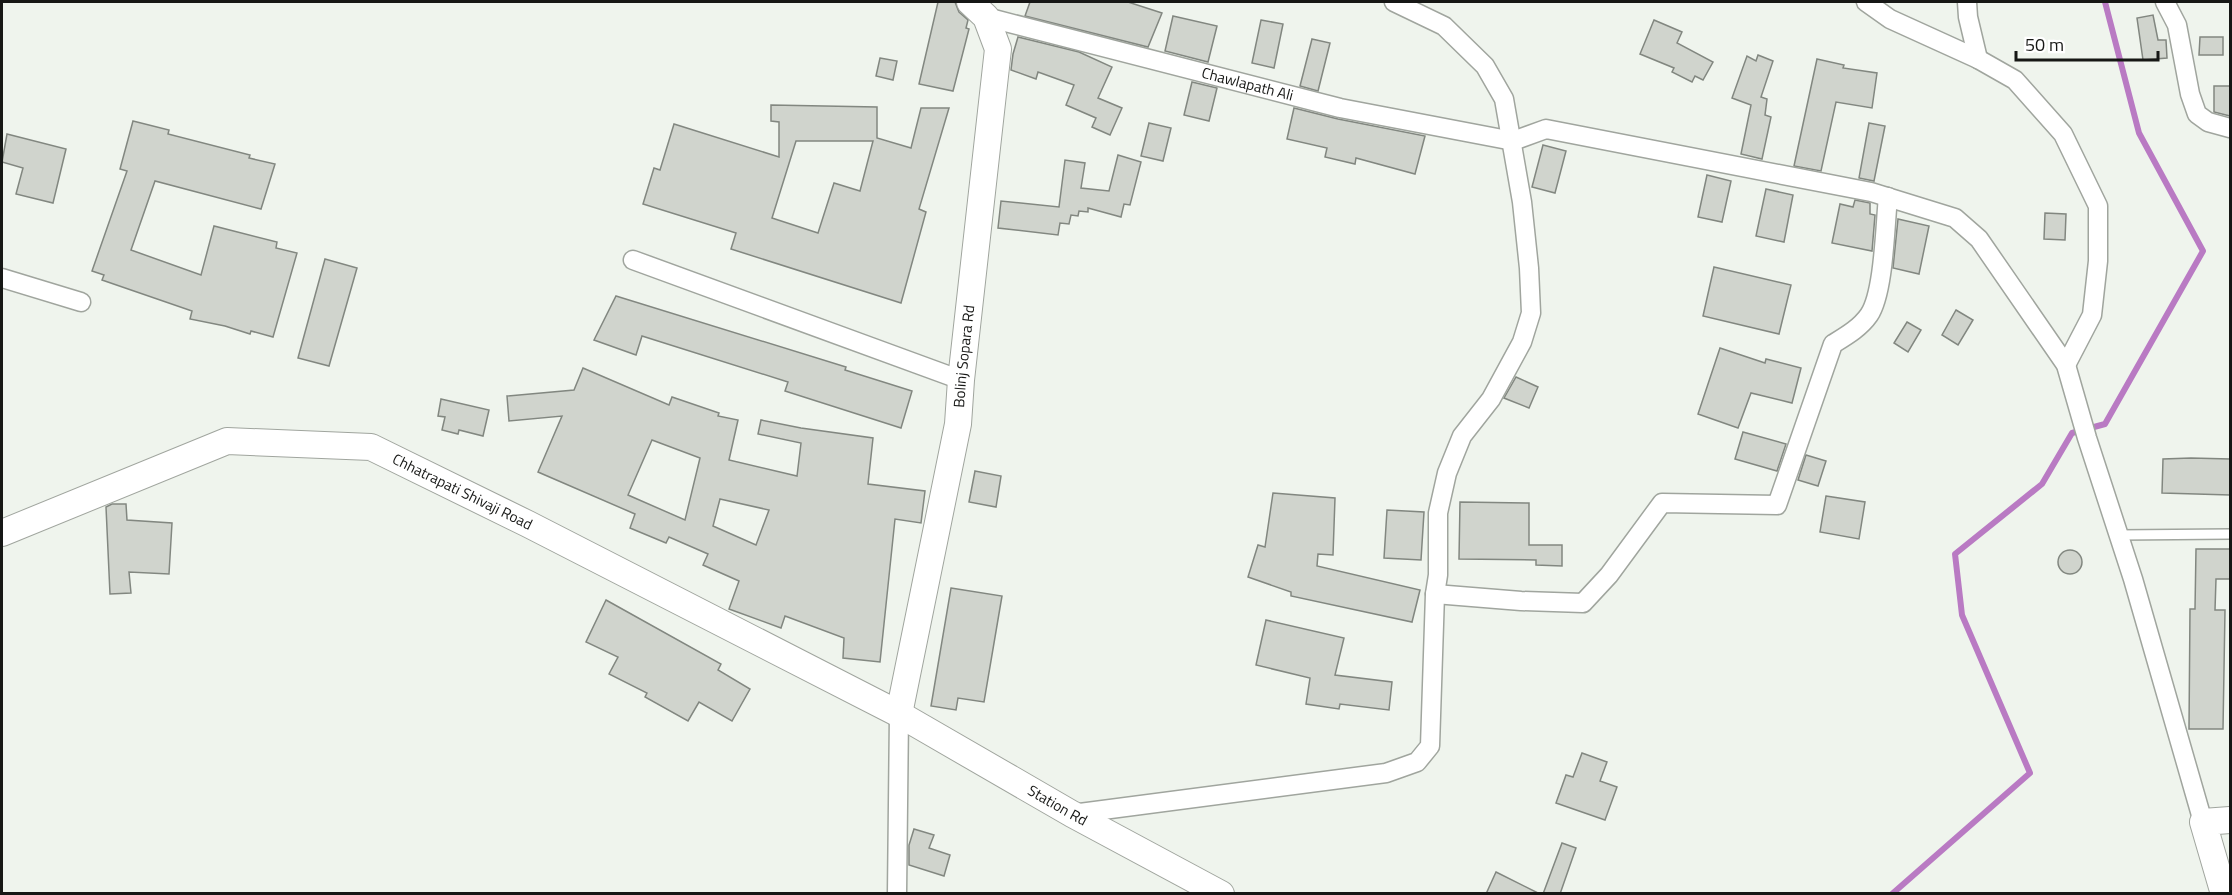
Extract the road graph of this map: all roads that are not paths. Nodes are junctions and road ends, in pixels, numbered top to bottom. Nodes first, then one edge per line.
1 (1394, 2) edge
2 (1866, 2) edge
3 (1967, 2) edge
4 (2165, 2) edge
5 (978, 9) edge
6 (1978, 59) junction
7 (2230, 128) edge
8 (1513, 141) junction
9 (1888, 197) junction
10 (633, 260) dead end
11 (2, 278) edge
12 (81, 302) dead end
13 (2066, 365) junction
14 (961, 380) junction
15 (2, 533) edge
16 (2230, 534) edge
17 (2120, 535) junction
18 (1435, 594) junction
19 (899, 714) junction
20 (1072, 814) junction
21 (2230, 820) edge
22 (2203, 822) junction
23 (897, 894) edge
24 (1221, 894) edge
25 (2224, 894) edge

1 - 8 street
2 - 6 street
3 - 6 street
4 - 7 street
5 - 8 street, Chawlapath Ali
5 - 14 main road, Bolinj Sopara Rd
6 - 13 street
8 - 9 street
8 - 18 street
9 - 13 street
9 - 18 street
10 - 14 street
11 - 12 street
13 - 17 street
14 - 19 main road, Bolinj Sopara Rd
15 - 19 main road, Chhatrapati Shivaji Road
16 - 17 lane
17 - 22 street
18 - 20 street
19 - 20 main road, Station Rd
19 - 23 street
20 - 24 main road, Station Rd
21 - 22 main road
22 - 25 main road

